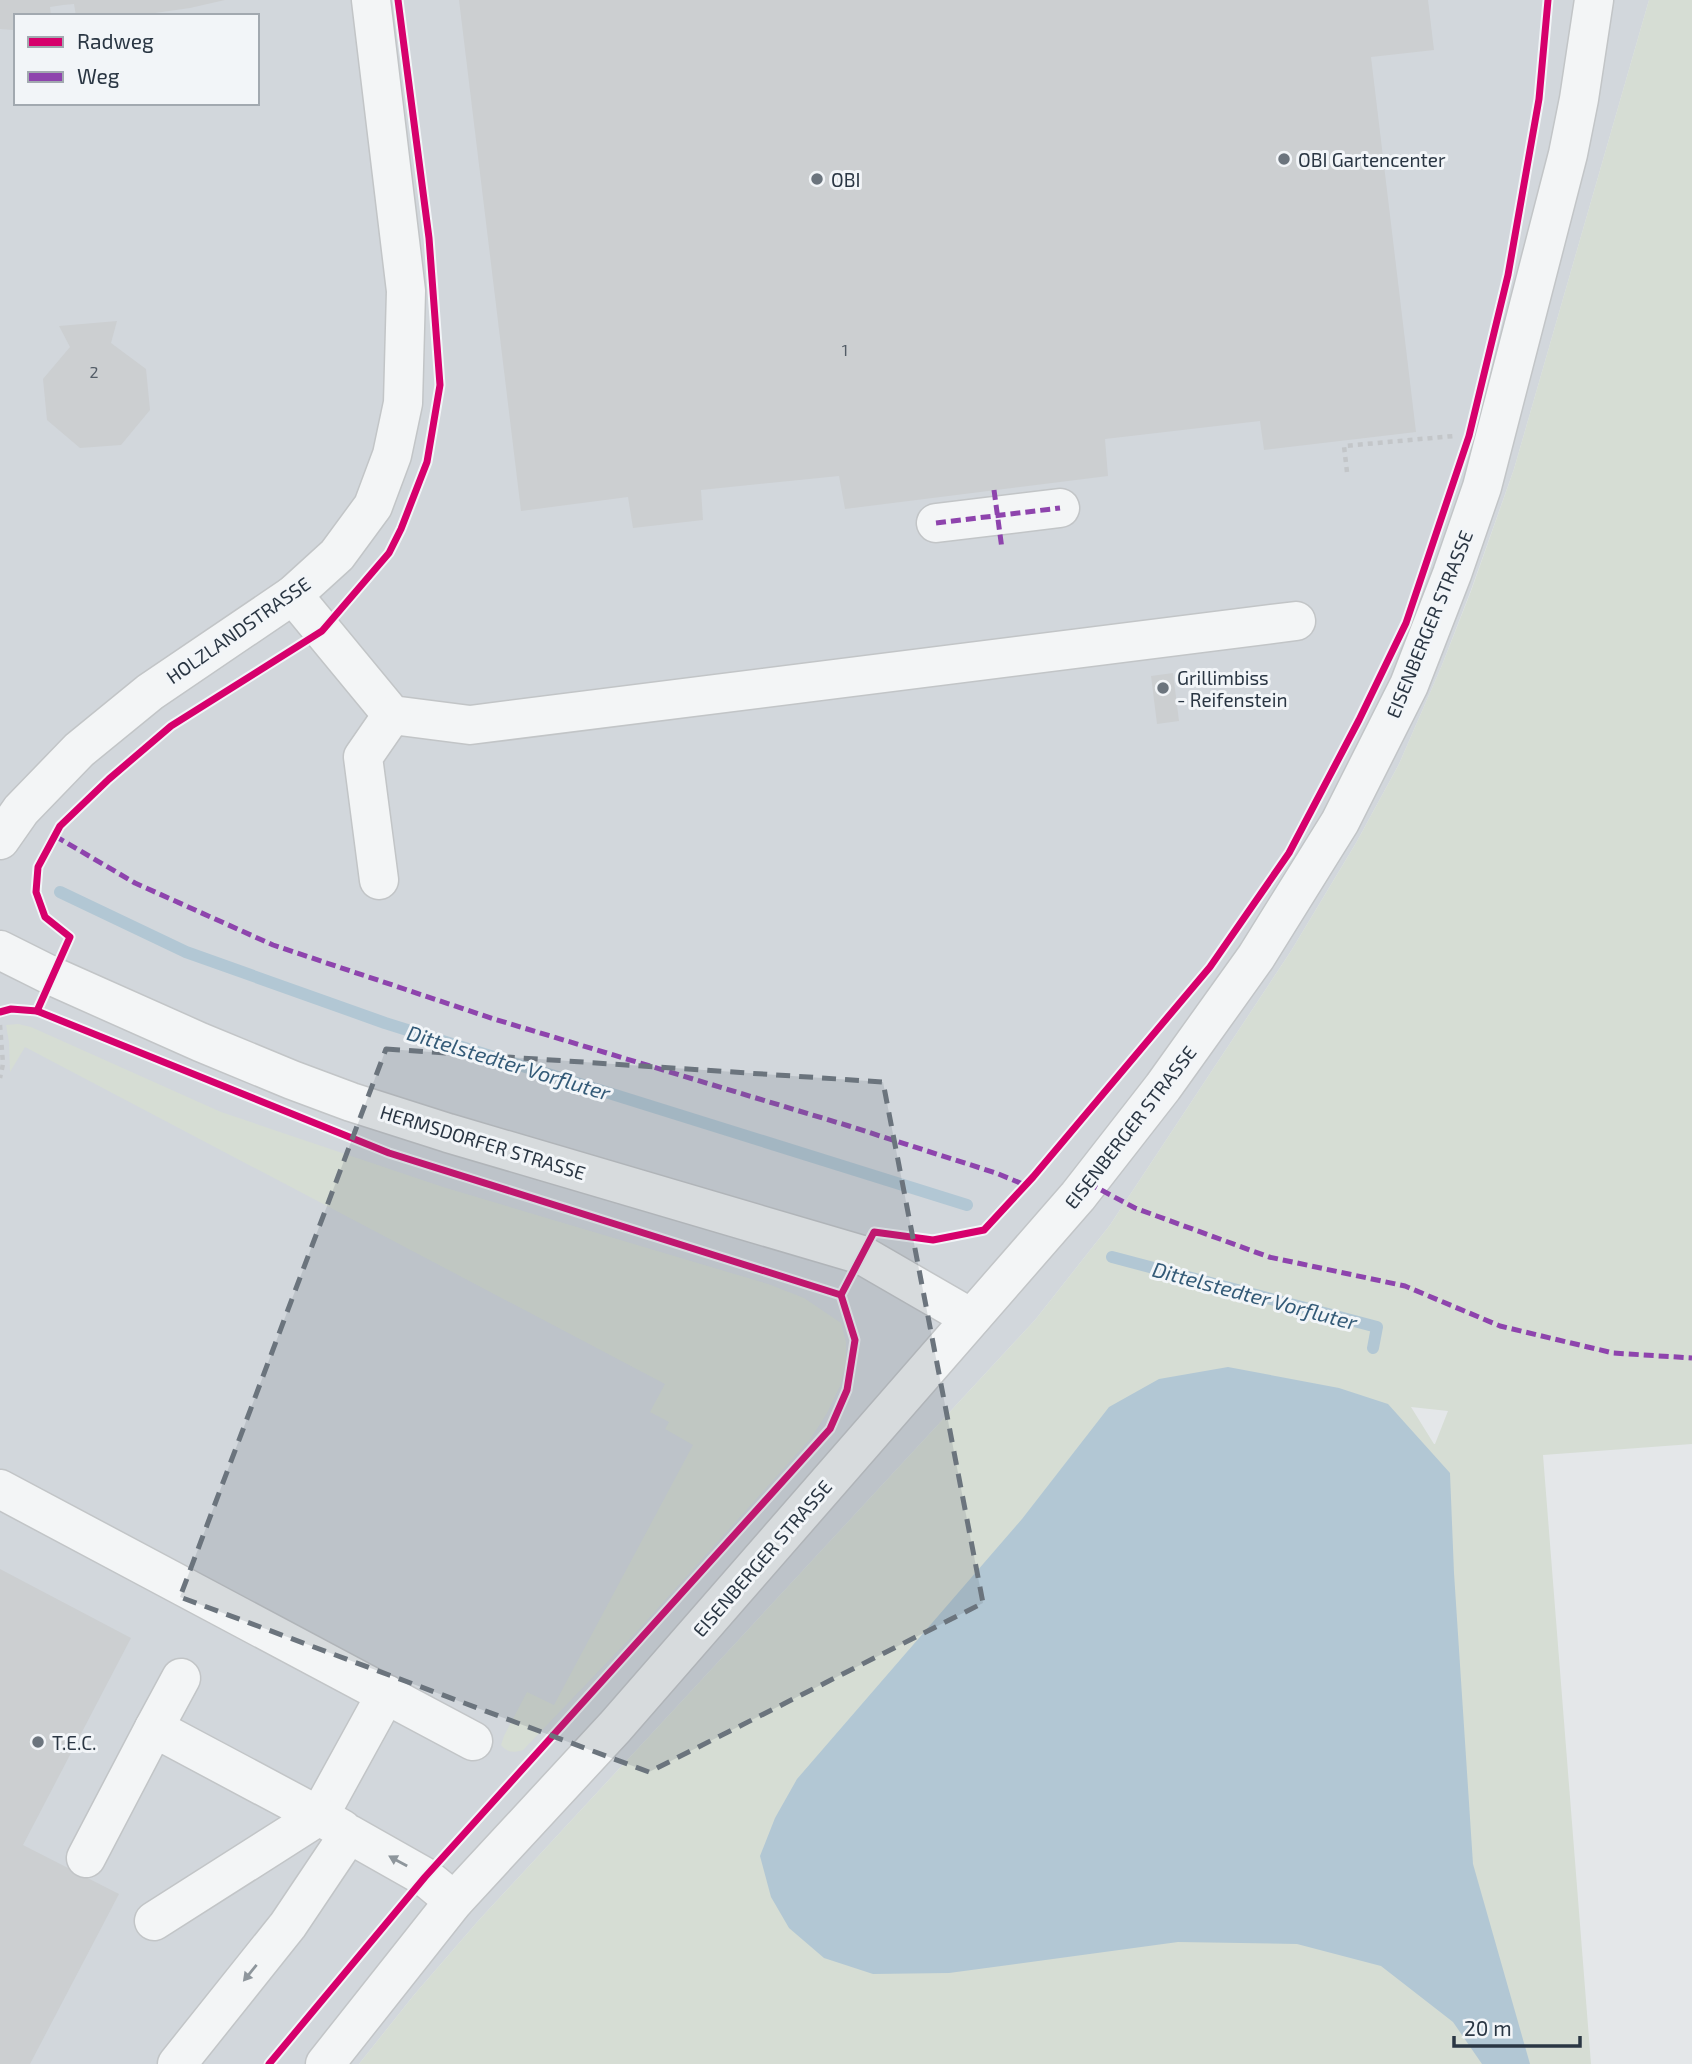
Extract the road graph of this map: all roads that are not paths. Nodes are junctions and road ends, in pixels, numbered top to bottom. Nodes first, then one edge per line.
1 (372, 0) edge
2 (1594, 0) edge
3 (1060, 508) dead end
4 (936, 523) dead end
5 (293, 595) junction
6 (1296, 621) dead end
7 (392, 715) junction
8 (0, 840) edge
9 (379, 880) dead end
10 (0, 950) edge
11 (971, 1318) junction
12 (0, 1489) edge
13 (181, 1678) dead end
14 (386, 1694) junction
15 (154, 1728) junction
16 (473, 1741) dead end
17 (334, 1825) junction
18 (86, 1858) dead end
19 (454, 1901) junction
20 (154, 1921) dead end
21 (177, 2064) edge
22 (326, 2064) edge

1 - 5 street, HOLZLANDSTRASSE
2 - 11 street, EISENBERGER STRASSE
3 - 4 street
5 - 7 street
5 - 8 street, HOLZLANDSTRASSE
6 - 7 street
7 - 9 street
10 - 11 street, HERMSDORFER STRASSE
11 - 19 street, EISENBERGER STRASSE
12 - 14 street
13 - 15 street
14 - 16 street
14 - 17 street
15 - 17 street
15 - 18 street
19 -> 17 street
17 - 20 street
17 -> 21 street
19 - 22 street, EISENBERGER STRASSE

